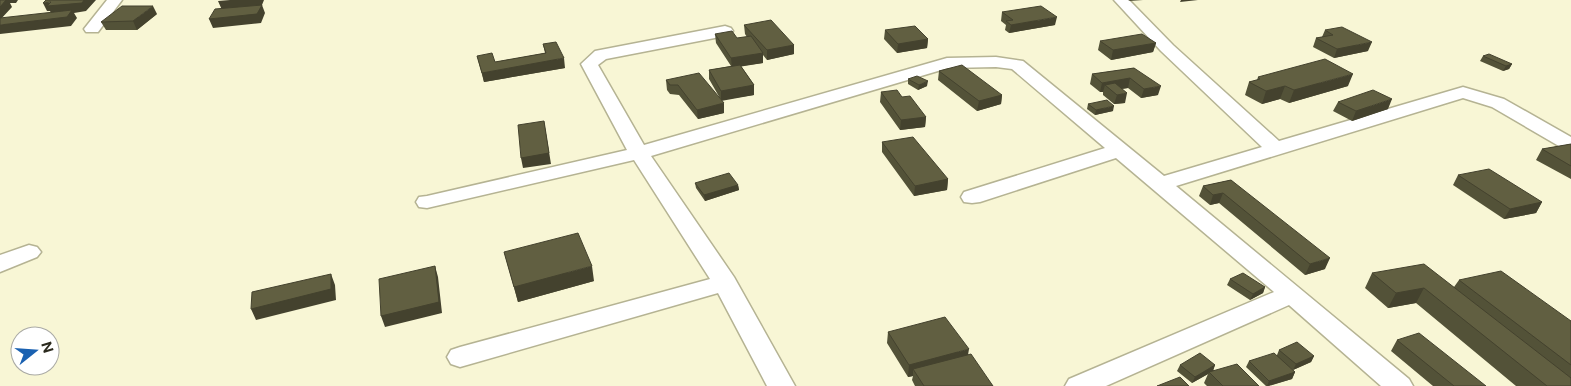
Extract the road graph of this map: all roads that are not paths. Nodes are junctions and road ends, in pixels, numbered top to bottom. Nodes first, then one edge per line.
1 (115, 0) edge
2 (1121, 0) edge
3 (92, 28) dead end
4 (725, 32) edge
5 (1571, 144) edge
6 (1275, 148) junction
7 (1119, 150) junction
8 (639, 153) junction
9 (1160, 184) junction
10 (972, 197) dead end
11 (427, 202) dead end
12 (28, 252) dead end
13 (0, 264) edge
14 (725, 283) junction
15 (1292, 294) junction
16 (460, 357) dead end
17 (781, 386) edge
18 (1079, 386) edge
19 (1399, 386) edge

1 - 3 street
2 - 6 street
4 - 8 street
5 - 6 street
6 - 9 street
7 - 8 street
7 - 9 street
7 - 10 street
8 - 11 street
8 - 14 street
9 - 15 street
12 - 13 street
14 - 16 street
14 - 17 street
15 - 18 street
15 - 19 street

